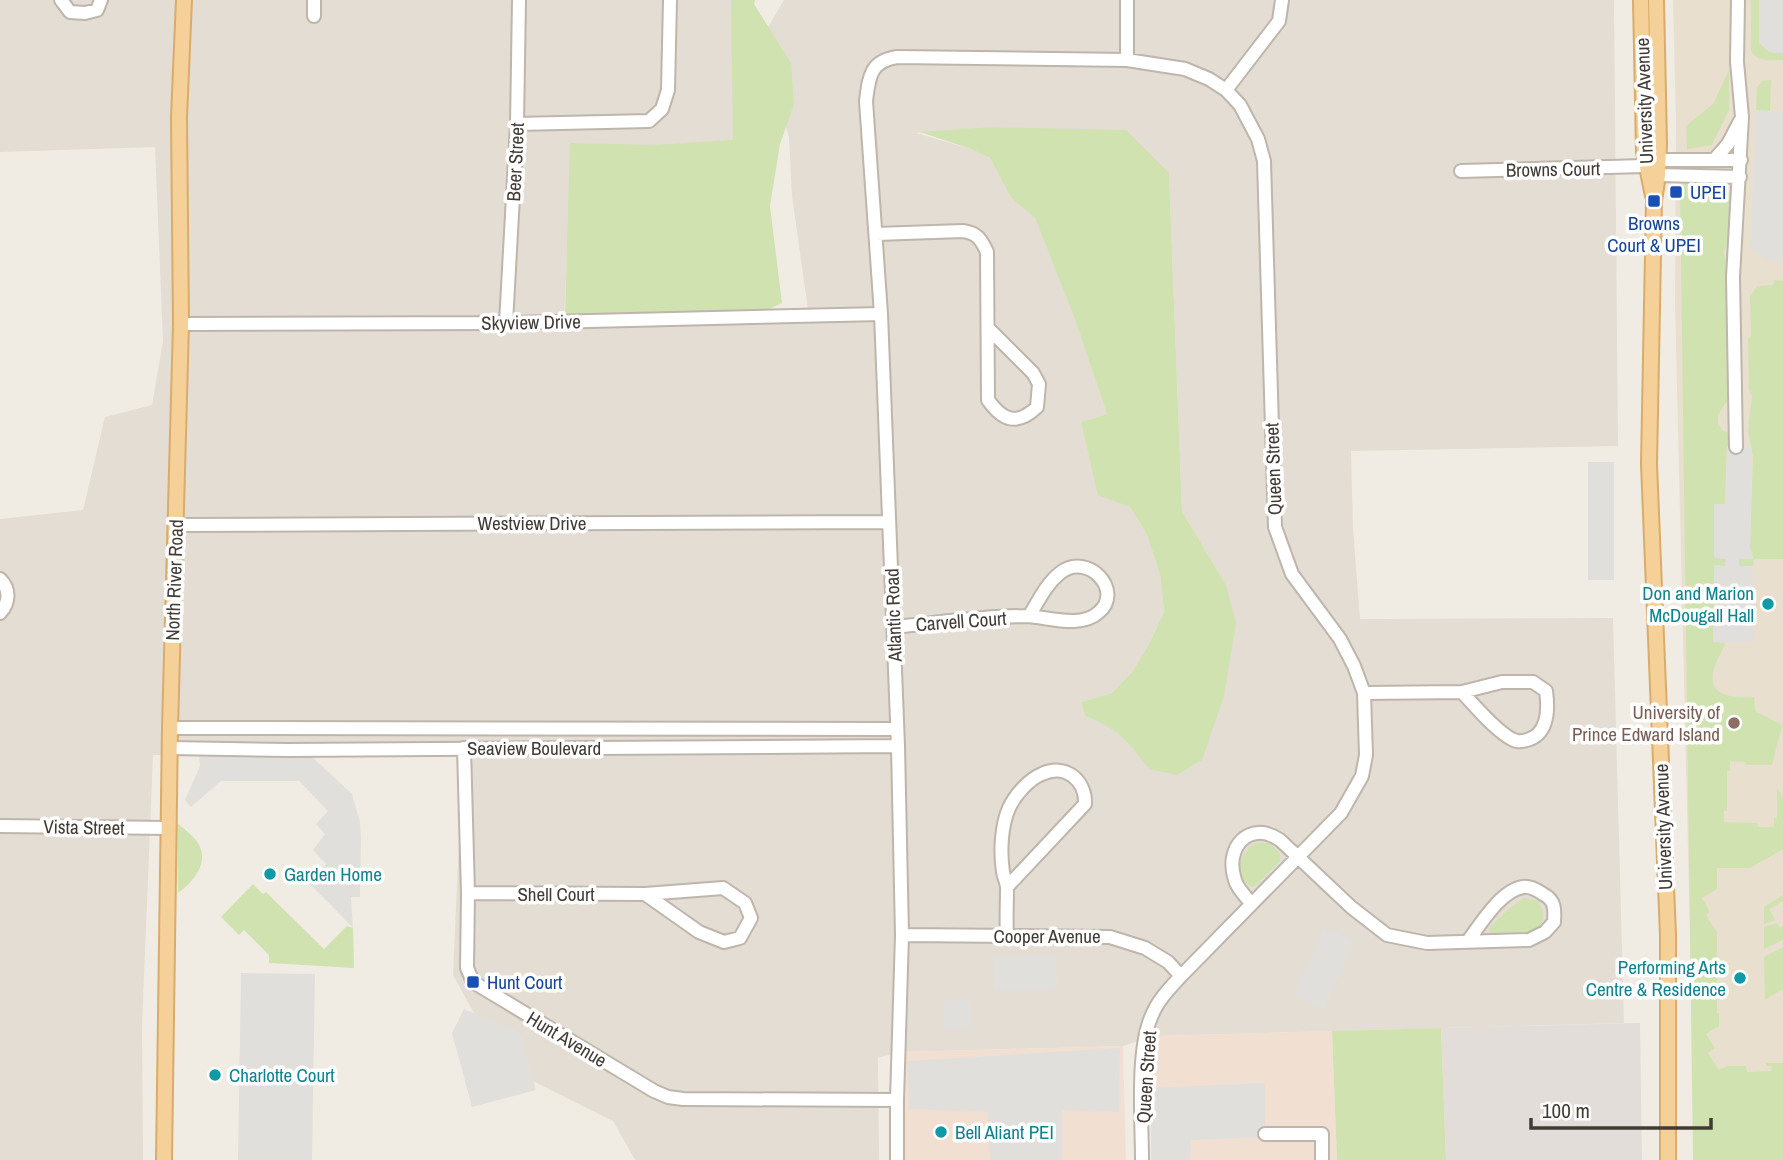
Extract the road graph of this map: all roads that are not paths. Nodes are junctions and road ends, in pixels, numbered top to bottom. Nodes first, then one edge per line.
1 (61, 0) edge
2 (101, 0) edge
3 (184, 0) edge
4 (314, 0) edge
5 (519, 0) edge
6 (670, 0) edge
7 (1126, 0) edge
8 (1282, 0) edge
9 (1641, 0) edge
10 (1656, 0) edge
11 (1738, 0) edge
12 (314, 16) dead end
13 (1127, 60) junction
14 (872, 72) joint
15 (1226, 90) junction
16 (1742, 117) junction
17 (517, 124) junction
18 (1714, 160) junction
19 (1741, 160) junction
20 (1645, 166) junction
21 (1659, 167) junction
22 (1461, 171) dead end
23 (1740, 177) junction
24 (1654, 201) junction
25 (876, 234) junction
26 (881, 314) junction
27 (506, 323) junction
28 (181, 324) junction
29 (989, 329) junction
30 (1736, 447) dead end
31 (889, 522) junction
32 (175, 525) junction
33 (0, 579) edge
34 (0, 613) edge
35 (1029, 616) junction
36 (894, 627) junction
37 (1462, 692) junction
38 (1364, 694) junction
39 (170, 727) junction
40 (897, 729) junction
41 (898, 746) junction
42 (170, 748) junction
43 (464, 748) junction
44 (0, 826) edge
45 (169, 828) junction
46 (1298, 858) junction
47 (1007, 887) junction
48 (468, 893) junction
49 (645, 894) junction
50 (1251, 903) junction
51 (902, 934) junction
52 (1007, 937) junction
53 (1468, 941) junction
54 (1181, 976) junction
55 (897, 1100) junction
56 (1265, 1133) dead end
57 (164, 1160) edge
58 (897, 1160) edge
59 (1142, 1160) edge
60 (1322, 1160) edge
61 (1668, 1160) edge

1 - 2 street
3 - 28 main road, North River Road
4 - 12 street
5 - 17 street, Beer Street
6 - 17 street
7 - 13 street
8 - 15 street
9 - 20 main road, University Avenue
10 - 21 main road, University Avenue
11 - 16 street
13 - 14 street, Queen Street
13 - 15 street, Queen Street
14 - 25 street, Atlantic Road
15 - 38 street, Queen Street
16 - 18 street
16 - 19 street
17 - 27 street, Beer Street
18 - 19 street
18 - 21 street
19 - 23 street
20 - 21 street
20 - 22 street, Browns Court
20 - 24 main road, University Avenue
21 - 23 street
21 - 24 main road, University Avenue
23 - 30 street
24 - 61 main road, University Avenue
25 - 26 street, Atlantic Road
25 - 29 street
26 - 27 street, Skyview Drive
26 - 31 street, Atlantic Road
27 - 28 street, Skyview Drive
28 - 32 main road, North River Road
29 - 29 street
31 - 32 street, Westview Drive
31 - 36 street, Atlantic Road
32 - 39 main road, North River Road
33 - 34 street
35 - 35 street, Carvell Court
35 - 36 street, Carvell Court
36 - 40 street, Atlantic Road
37 - 37 street
37 - 38 street
38 - 46 street, Queen Street
39 - 40 street, Seaview Boulevard
39 - 42 main road, North River Road
40 - 41 street, Atlantic Road
41 - 43 street, Seaview Boulevard
41 - 51 street, Atlantic Road
42 - 43 street, Seaview Boulevard
42 - 45 main road, North River Road
43 - 48 street, Hunt Avenue
44 - 45 street, Vista Street
45 - 57 main road, North River Road
46 - 50 street, Queen Street
46 - 50 street
46 - 53 street
47 - 47 street
47 - 52 street
48 - 49 street, Shell Court
48 - 55 street, Hunt Avenue
49 - 49 street, Shell Court
50 - 54 street, Queen Street
51 - 52 street, Cooper Avenue
51 - 55 street, Atlantic Road
52 - 54 street, Cooper Avenue
53 - 53 street
54 - 59 street, Queen Street
55 - 58 street, Atlantic Road
56 - 60 street

